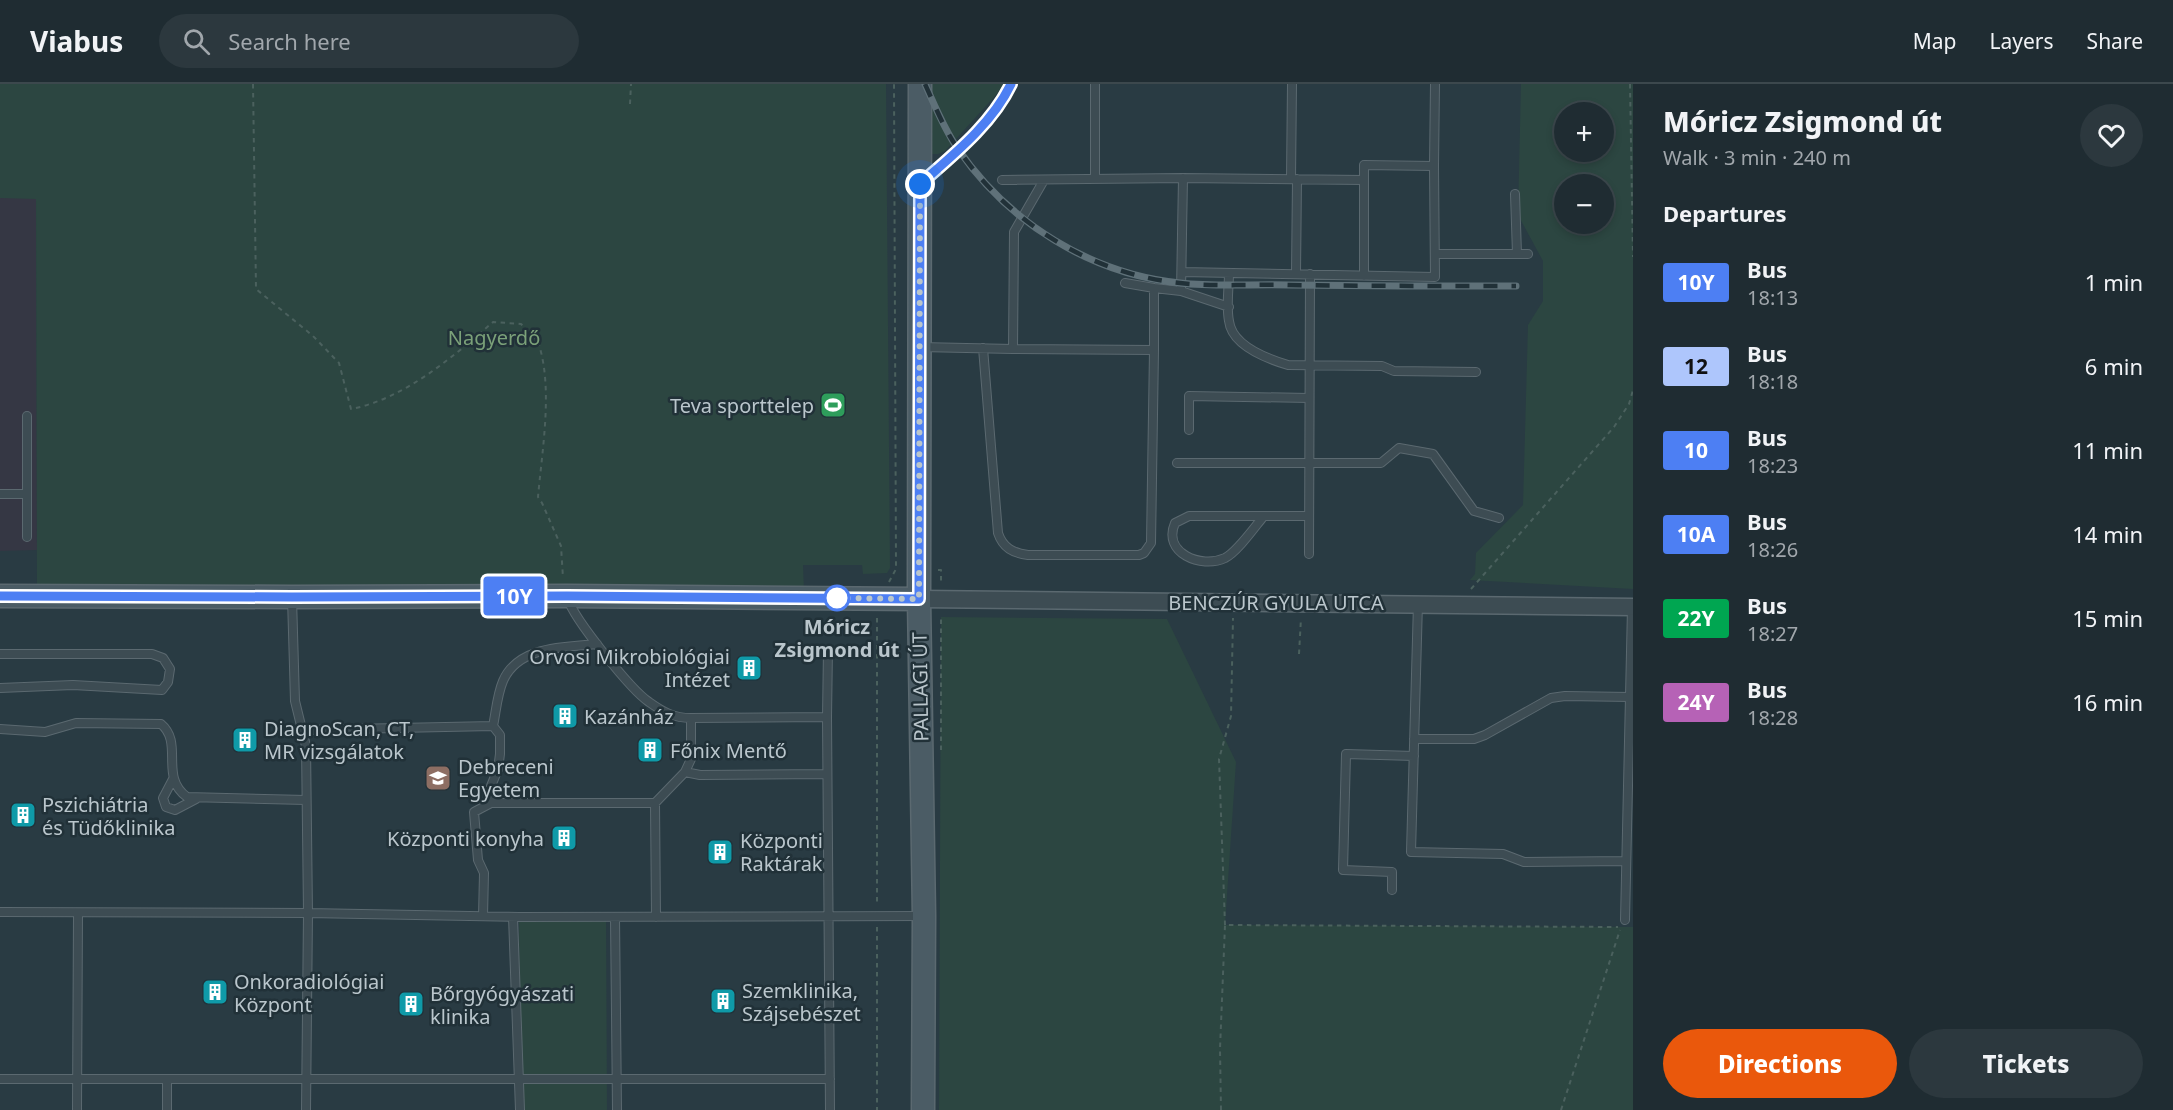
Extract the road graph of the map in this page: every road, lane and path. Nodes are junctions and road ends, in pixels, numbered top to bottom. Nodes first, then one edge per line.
1 (253, 84) edge
2 (631, 84) edge
3 (894, 84) edge
4 (920, 84) edge
5 (1011, 84) edge
6 (1095, 84) edge
7 (1292, 84) edge
8 (1435, 84) edge
9 (1630, 84) edge
10 (630, 104) dead end
11 (1434, 166) junction
12 (1632, 172) edge
13 (1183, 178) junction
14 (1095, 179) junction
15 (1294, 179) junction
16 (1002, 180) dead end
17 (1044, 180) junction
18 (1364, 180) junction
19 (920, 184) junction
20 (1515, 194) dead end
21 (1435, 254) junction
22 (1517, 254) junction
23 (1528, 254) dead end
24 (1633, 257) edge
25 (1182, 272) junction
26 (1229, 273) junction
27 (1296, 274) junction
28 (1310, 274) junction
29 (1364, 276) junction
30 (1125, 283) dead end
31 (1155, 288) junction
32 (1182, 291) junction
33 (1229, 307) junction
34 (919, 347) junction
35 (983, 348) junction
36 (1013, 349) junction
37 (1154, 350) junction
38 (1310, 365) junction
39 (1476, 372) dead end
40 (1633, 390) edge
41 (1310, 398) junction
42 (27, 416) dead end
43 (1189, 430) dead end
44 (1309, 462) junction
45 (1177, 463) dead end
46 (0, 494) edge
47 (27, 494) junction
48 (1309, 516) junction
49 (1263, 517) junction
50 (1499, 518) dead end
51 (27, 537) dead end
52 (1309, 554) dead end
53 (1480, 580) dead end
54 (565, 587) junction
55 (0, 596) edge
56 (292, 597) junction
57 (888, 599) junction
58 (919, 599) junction
59 (1233, 602) junction
60 (1302, 602) junction
61 (1418, 603) junction
62 (1633, 607) edge
63 (597, 644) junction
64 (828, 649) dead end
65 (0, 654) edge
66 (1299, 654) dead end
67 (0, 688) edge
68 (1629, 697) junction
69 (827, 717) junction
70 (692, 718) junction
71 (493, 726) junction
72 (0, 729) edge
73 (302, 730) junction
74 (1631, 735) edge
75 (1414, 739) junction
76 (1414, 756) junction
77 (685, 772) junction
78 (827, 774) junction
79 (173, 779) junction
80 (196, 799) junction
81 (306, 800) junction
82 (491, 802) junction
83 (655, 803) junction
84 (1626, 861) junction
85 (1392, 890) dead end
86 (0, 912) edge
87 (78, 914) junction
88 (308, 914) junction
89 (483, 916) junction
90 (924, 916) junction
91 (513, 917) junction
92 (615, 917) junction
93 (656, 917) junction
94 (877, 917) junction
95 (830, 918) junction
96 (1623, 923) junction
97 (1225, 926) junction
98 (306, 1078) junction
99 (830, 1078) junction
100 (0, 1079) edge
101 (167, 1079) junction
102 (77, 1080) junction
103 (520, 1080) junction
104 (615, 1080) junction
105 (77, 1110) edge
106 (167, 1110) edge
107 (306, 1110) edge
108 (520, 1110) edge
109 (617, 1110) edge
110 (830, 1110) edge
111 (877, 1110) edge
112 (923, 1110) edge
113 (1221, 1110) edge
114 (1561, 1110) edge

1 - 54 path
2 - 10 path
3 - 57 path
4 - 19 street, PALLAGI ÚT
5 - 19 lane
6 - 14 lane
7 - 15 lane
8 - 11 lane
9 - 12 path
11 - 18 lane
11 - 21 lane
12 - 24 path
13 - 14 lane
13 - 15 lane
13 - 25 lane
14 - 17 lane
15 - 18 lane
15 - 27 lane
16 - 17 lane
17 - 36 lane
18 - 29 lane
19 - 34 street, PALLAGI ÚT
20 - 22 lane
21 - 22 lane
21 - 29 lane
22 - 23 lane
25 - 26 lane
25 - 32 lane
26 - 27 lane
26 - 33 lane
27 - 28 lane
28 - 29 lane
28 - 38 lane
30 - 31 lane
31 - 32 lane
31 - 37 lane
32 - 33 lane
33 - 38 lane
34 - 35 lane
34 - 58 street, PALLAGI ÚT
35 - 36 lane
35 - 37 lane
36 - 37 lane
38 - 39 lane
38 - 41 lane
40 - 53 path
41 - 43 lane
41 - 44 lane
42 - 47 lane
44 - 45 lane
44 - 48 lane
44 - 50 lane
46 - 47 lane
47 - 51 lane
48 - 49 lane
48 - 52 lane
49 - 49 lane
54 - 56 street
54 - 57 street
54 - 63 lane
55 - 56 street
56 - 73 lane
57 - 58 street
57 - 94 path
58 - 59 street, BENCZÚR GYULA UTCA
58 - 90 street, PALLAGI ÚT
59 - 60 street, BENCZÚR GYULA UTCA
59 - 97 path
60 - 61 street, BENCZÚR GYULA UTCA
60 - 66 path
61 - 62 street, BENCZÚR GYULA UTCA
61 - 75 lane
62 - 68 lane
63 - 70 lane
63 - 71 lane
64 - 69 lane
65 - 67 lane
68 - 74 lane
68 - 75 lane
69 - 70 lane
69 - 78 lane
70 - 77 lane
71 - 73 lane
71 - 82 lane
72 - 79 lane
73 - 81 lane
74 - 84 lane
75 - 76 lane
76 - 84 lane
76 - 85 lane
77 - 78 lane
77 - 83 lane
78 - 95 lane
79 - 80 lane
79 - 80 lane
80 - 81 lane
81 - 88 lane
82 - 83 lane
82 - 89 lane
83 - 93 lane
84 - 96 lane
86 - 87 lane
87 - 88 lane
87 - 102 lane
88 - 89 lane
88 - 98 lane
89 - 91 lane
90 - 94 lane
90 - 112 street, PALLAGI ÚT
91 - 92 lane
91 - 103 lane
92 - 93 lane
92 - 104 lane
93 - 95 lane
94 - 95 lane
94 - 111 path
95 - 99 lane
96 - 97 path
96 - 114 path
97 - 113 path
98 - 101 lane
98 - 103 lane
98 - 107 lane
99 - 104 lane
99 - 110 lane
100 - 102 lane
101 - 102 lane
101 - 106 lane
102 - 105 lane
103 - 104 lane
103 - 108 lane
104 - 109 lane

